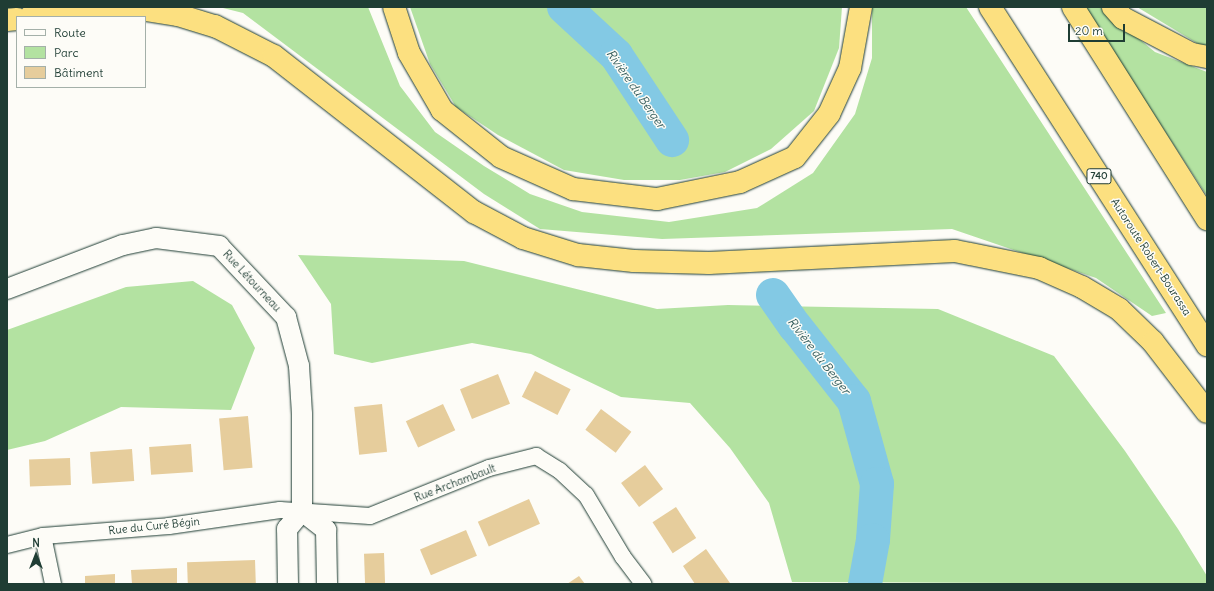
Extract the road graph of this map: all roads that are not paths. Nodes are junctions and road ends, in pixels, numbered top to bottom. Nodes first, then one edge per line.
1 (394, 7) edge
2 (861, 7) edge
3 (990, 7) edge
4 (1073, 7) edge
5 (1113, 7) edge
6 (41, 16) edge
7 (1207, 57) edge
8 (1207, 219) edge
9 (7, 289) edge
10 (1207, 345) edge
11 (1207, 412) edge
12 (302, 511) junction
13 (43, 536) junction
14 (7, 545) edge
15 (53, 584) edge
16 (288, 584) edge
17 (327, 584) edge
18 (643, 584) edge

1 - 2 highway
3 - 10 highway, Autoroute Robert-Bourassa / 740
4 - 8 highway
5 - 7 highway
6 - 11 highway
9 - 12 street, Rue Létourneau
12 - 13 street, Rue du Curé Bégin
12 - 16 street
12 - 17 street
12 - 18 street, Rue Archambault
13 - 14 street, Rue du Curé Bégin
13 - 15 street

